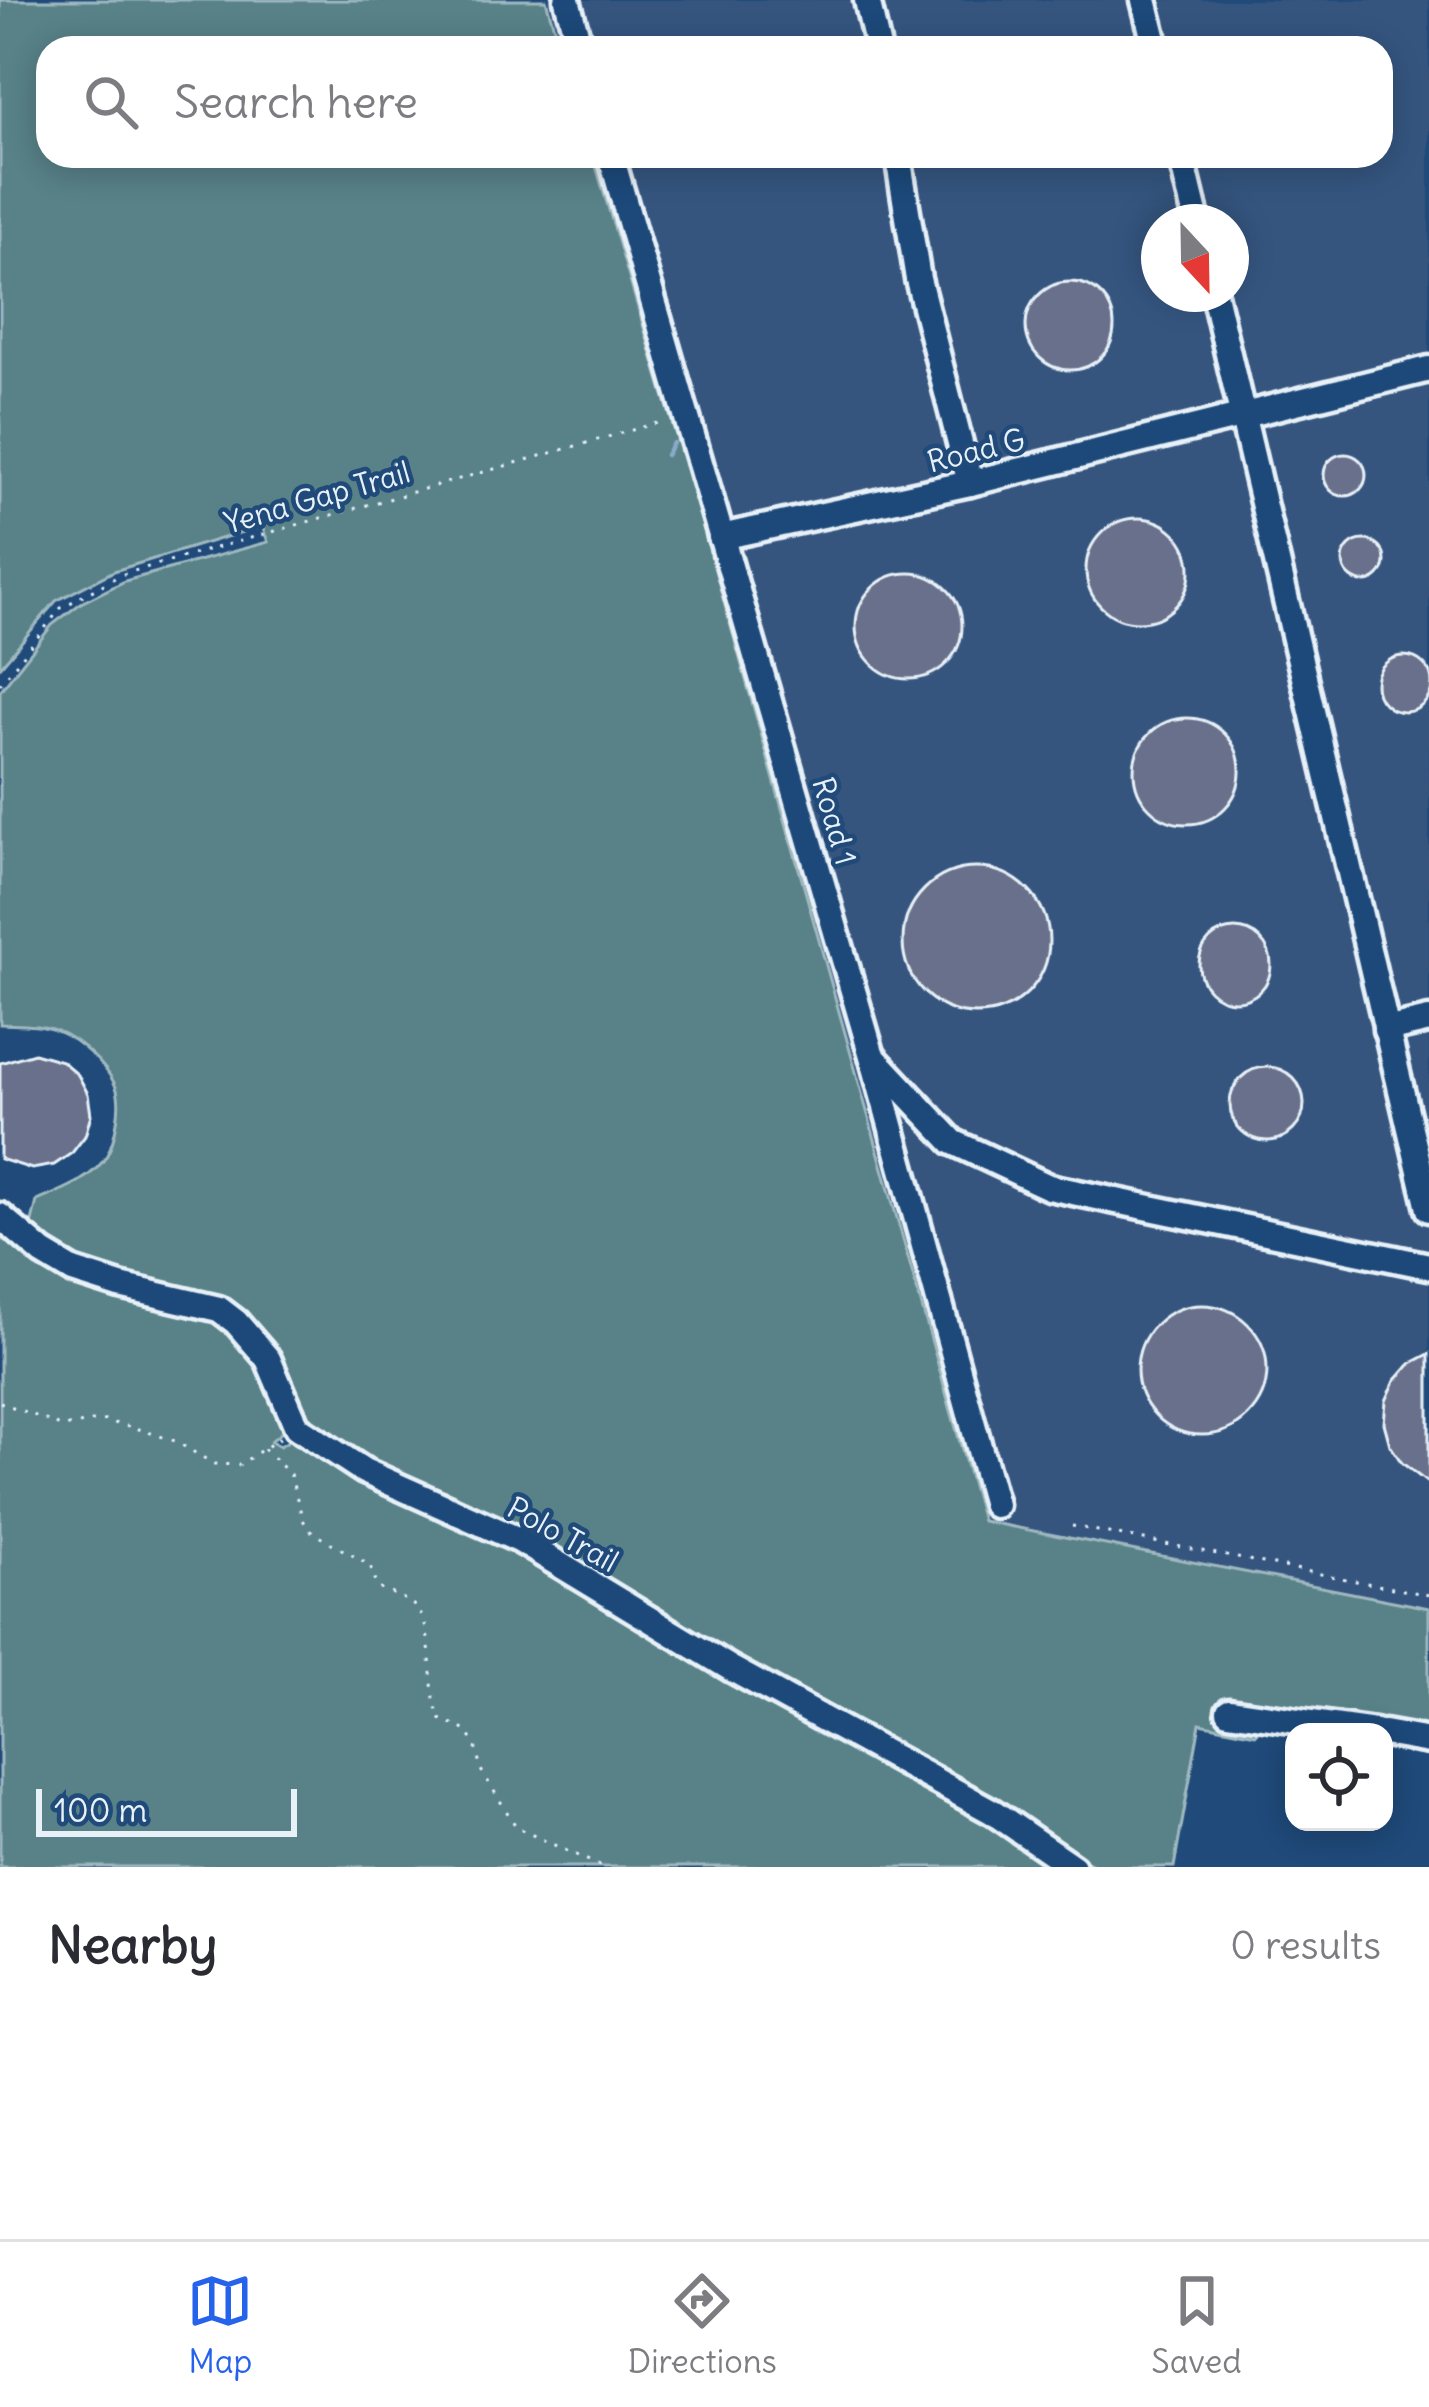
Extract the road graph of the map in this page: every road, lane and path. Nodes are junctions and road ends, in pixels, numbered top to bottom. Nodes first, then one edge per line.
1 (567, 0) edge
2 (867, 0) edge
3 (1144, 0) edge
4 (577, 36) edge
5 (875, 36) edge
6 (1153, 36) edge
7 (614, 168) edge
8 (900, 168) edge
9 (1184, 168) edge
10 (1193, 204) edge
11 (1218, 312) edge
12 (1429, 369) edge
13 (1243, 413) junction
14 (684, 414) junction
15 (970, 483) junction
16 (721, 537) junction
17 (0, 684) edge
18 (1429, 1020) edge
19 (1387, 1030) junction
20 (872, 1056) junction
21 (1429, 1209) edge
22 (0, 1216) edge
23 (1429, 1266) edge
24 (0, 1402) edge
25 (297, 1427) junction
26 (264, 1448) junction
27 (995, 1505) dead end
28 (1072, 1526) dead end
29 (1429, 1595) edge
30 (1229, 1711) dead end
31 (1311, 1723) edge
32 (1393, 1735) edge
33 (1429, 1741) edge
34 (602, 1867) edge
35 (1073, 1867) edge

1 - 4 street
2 - 5 street
3 - 6 street
7 - 14 street, Road 1
8 - 15 street
9 - 10 street
11 - 13 street
12 - 13 street, Road G
13 - 15 street, Road G
13 - 19 street
14 - 16 street, Road 1
14 - 17 path, Yena Gap Trail
15 - 16 street, Road G
16 - 20 street, Road 1
18 - 19 street
19 - 21 street
20 - 23 street
20 - 27 street, Road 1
22 - 25 street
24 - 26 path
25 - 26 path
25 - 35 street, Polo Trail
26 - 34 path
28 - 29 path
30 - 31 street
32 - 33 street

